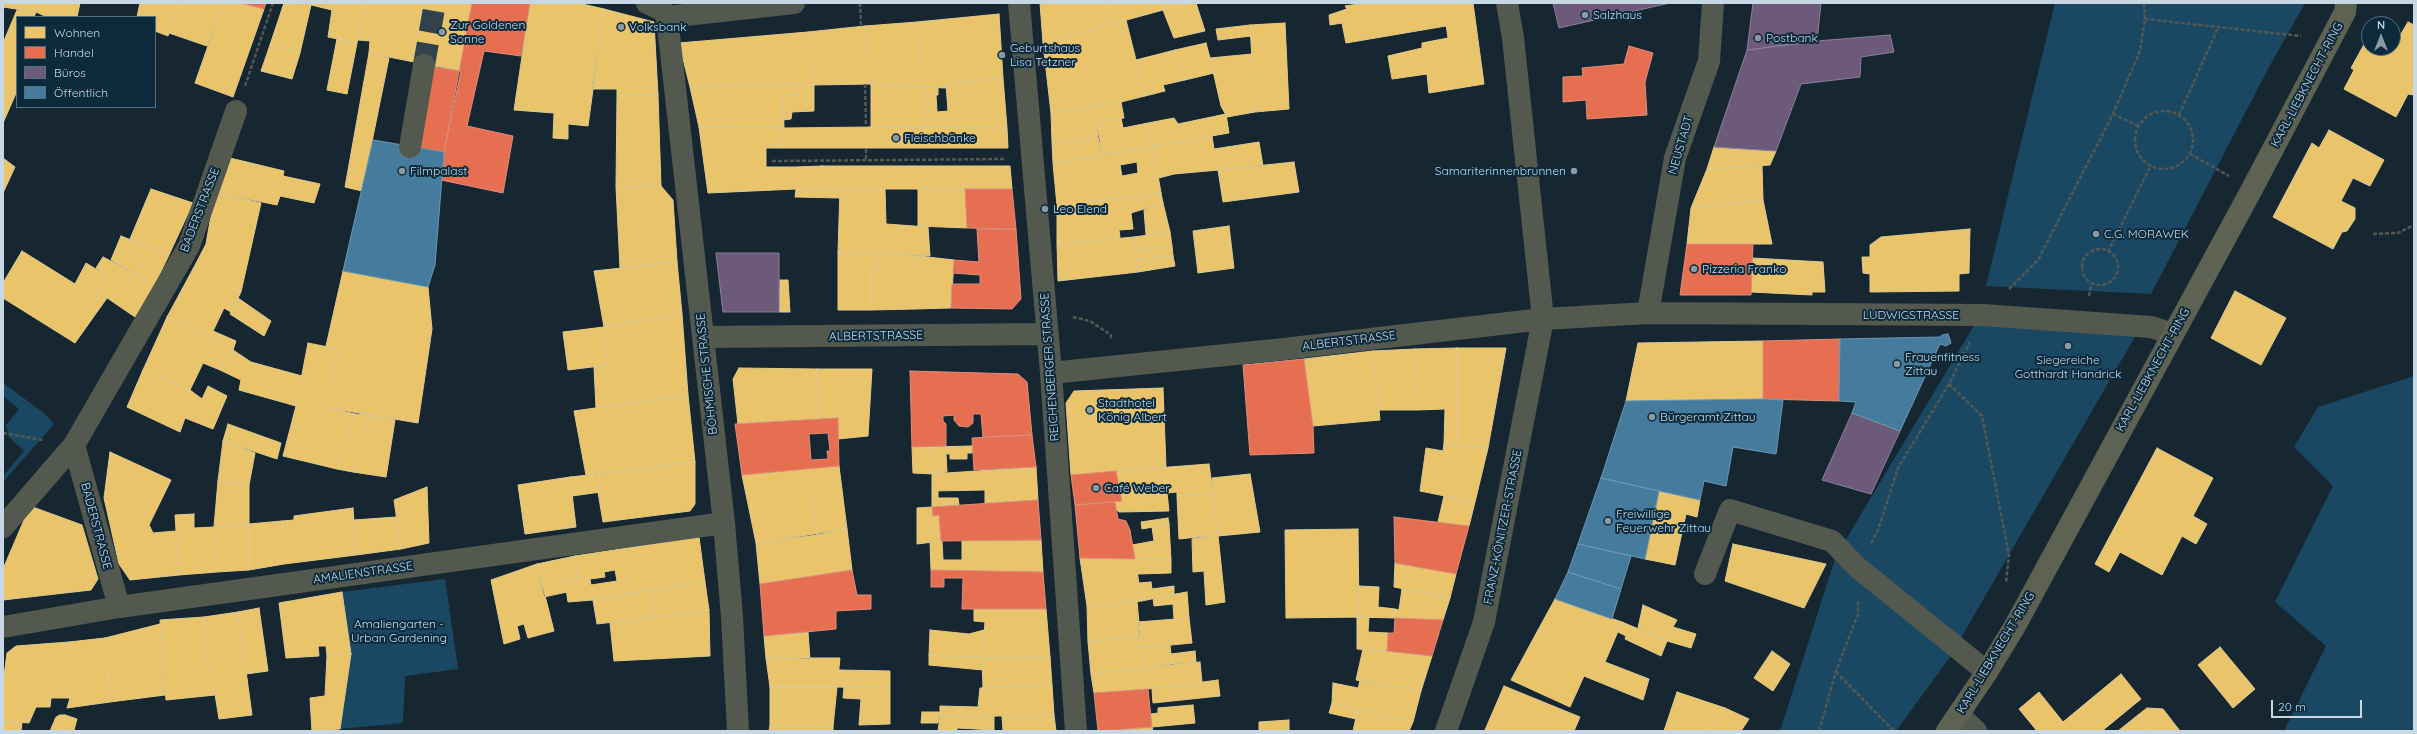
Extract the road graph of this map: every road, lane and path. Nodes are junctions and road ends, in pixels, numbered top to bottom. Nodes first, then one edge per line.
1 (273, 3) edge
2 (647, 3) edge
3 (794, 3) edge
4 (860, 3) edge
5 (1019, 3) edge
6 (1507, 3) edge
7 (1713, 3) edge
8 (2144, 3) edge
9 (2349, 6) edge
10 (667, 18) junction
11 (2145, 19) junction
12 (861, 26) dead end
13 (2218, 28) junction
14 (2331, 40) junction
15 (424, 64) tunnel mouth
16 (865, 84) dead end
17 (236, 111) joint
18 (2113, 114) junction
19 (2179, 115) junction
20 (2139, 126) junction
21 (866, 127) dead end
22 (410, 147) dead end
23 (866, 149) dead end
24 (2190, 154) junction
25 (1033, 159) junction
26 (772, 161) dead end
27 (866, 161) junction
28 (2151, 165) junction
29 (2252, 190) junction
30 (2414, 225) edge
31 (2374, 234) dead end
32 (2108, 252) junction
33 (1648, 313) junction
34 (1983, 316) junction
35 (1078, 317) dead end
36 (1543, 318) junction
37 (1048, 334) junction
38 (2173, 334) junction
39 (703, 337) junction
40 (1116, 366) junction
41 (1051, 373) junction
42 (1949, 384) junction
43 (3, 433) edge
44 (68, 451) junction
45 (724, 524) junction
46 (3, 527) edge
47 (1857, 567) junction
48 (1705, 574) dead end
49 (2005, 588) dead end
50 (119, 607) junction
51 (3, 627) edge
52 (1836, 671) junction
53 (1987, 672) junction
54 (1953, 723) edge
55 (738, 731) edge
56 (1076, 731) edge
57 (1446, 731) edge
58 (1819, 731) edge
59 (1894, 731) edge
60 (1976, 731) edge

1 - 17 path
2 - 10 street
3 - 10 street
4 - 12 path
5 - 25 street, REICHENBERGER STRASSE
6 - 36 street
7 - 33 street, NEUSTADT
8 - 11 path
9 - 14 main road, KARL-LIEBKNECHT-RING
10 - 39 street, BÖHMISCHE STRASSE
11 - 13 path
11 - 18 path
13 - 14 path
13 - 19 path
14 - 29 main road, KARL-LIEBKNECHT-RING
15 - 22 street
16 - 21 path
17 - 44 street, BADERSTRASSE
18 - 20 path
18 - 34 path
19 - 20 path
19 - 24 path
20 - 28 path
23 - 27 path
24 - 28 path
24 - 29 path
25 - 27 path
25 - 37 street, REICHENBERGER STRASSE
26 - 27 path
28 - 32 path
29 - 38 main road, KARL-LIEBKNECHT-RING
30 - 31 path
32 - 32 path
33 - 34 street, LUDWIGSTRASSE
33 - 36 street, ALBERTSTRASSE
34 - 38 street, LUDWIGSTRASSE
34 - 42 path
35 - 40 path
36 - 40 street, ALBERTSTRASSE
36 - 57 street, FRANZ-KÖNITZER-STRASSE
37 - 39 street, ALBERTSTRASSE
37 - 41 street, REICHENBERGER STRASSE
38 - 53 main road, KARL-LIEBKNECHT-RING
39 - 45 street, BÖHMISCHE STRASSE
40 - 41 street, ALBERTSTRASSE
41 - 56 street, REICHENBERGER STRASSE
42 - 47 path
42 - 49 path
43 - 44 path
44 - 46 street, BADERSTRASSE
44 - 50 street, BADERSTRASSE
45 - 50 street, AMALIENSTRASSE
45 - 55 street, BÖHMISCHE STRASSE
47 - 48 street
47 - 52 path
47 - 53 street
50 - 51 street, AMALIENSTRASSE
52 - 58 path
52 - 59 path
53 - 54 main road, KARL-LIEBKNECHT-RING
54 - 60 street

